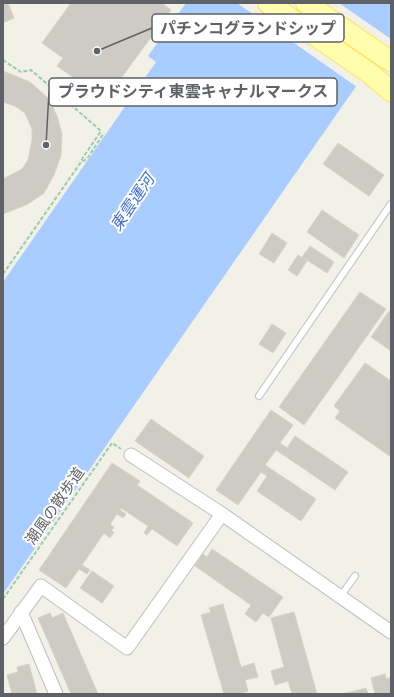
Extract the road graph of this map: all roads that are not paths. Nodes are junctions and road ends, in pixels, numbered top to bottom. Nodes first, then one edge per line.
1 (268, 3) edge
2 (306, 3) edge
3 (385, 58) edge
4 (391, 92) edge
5 (391, 204) edge
6 (259, 396) dead end
7 (131, 455) road end
8 (222, 514) junction
9 (355, 576) dead end
10 (340, 596) junction
11 (21, 612) junction
12 (391, 632) edge
13 (3, 638) edge
14 (56, 694) edge

1 - 4 main road
2 - 3 main road
5 - 6 lane
7 - 8 street
8 - 10 street
8 - 11 street
9 - 10 lane
10 - 12 street
11 - 13 street
11 - 14 street

